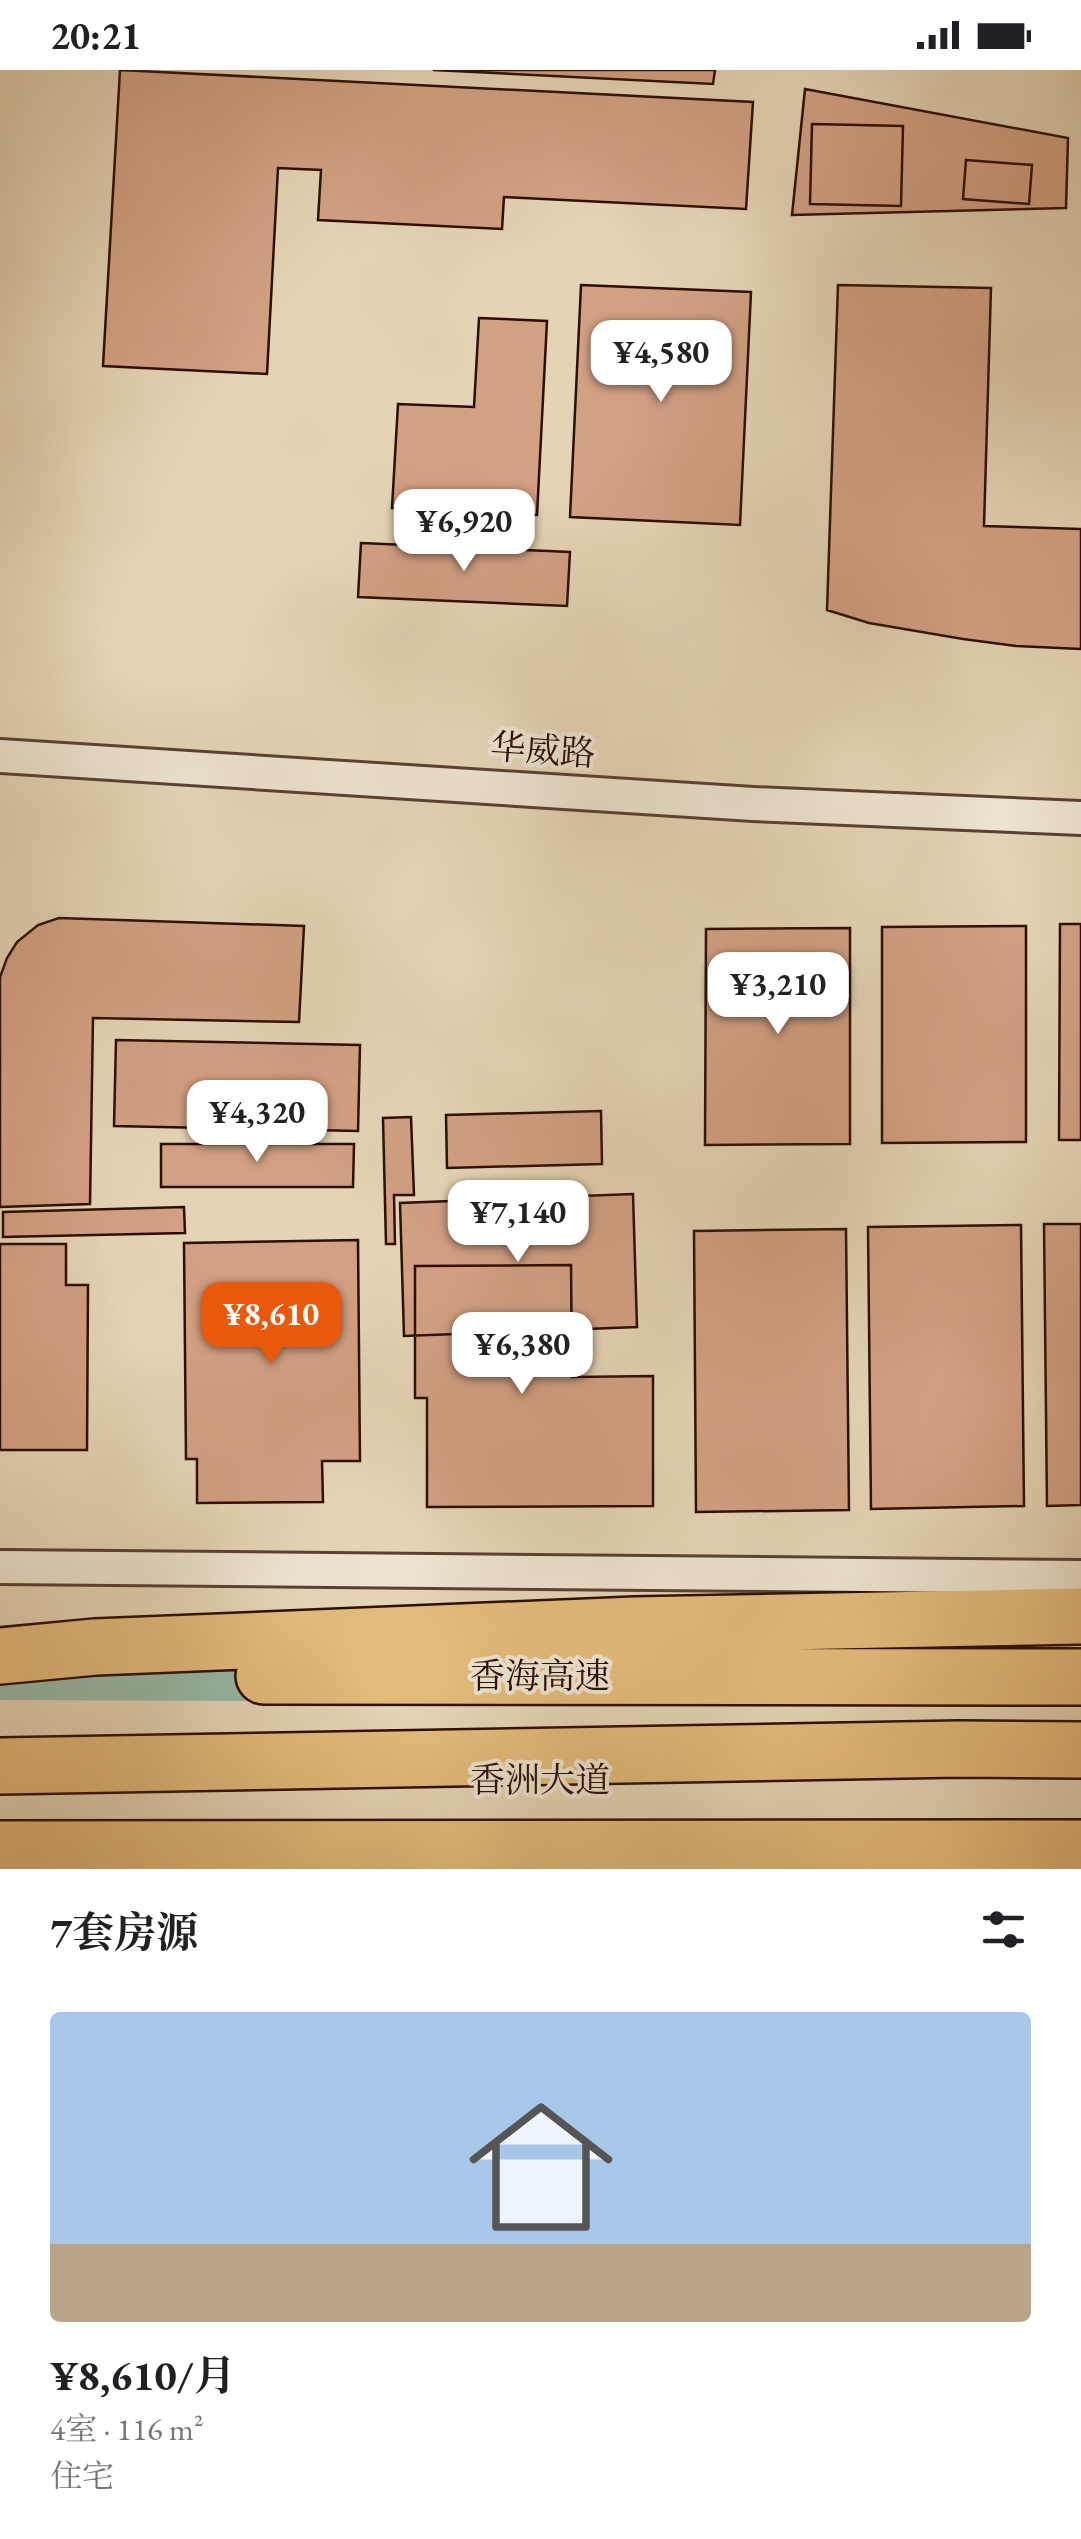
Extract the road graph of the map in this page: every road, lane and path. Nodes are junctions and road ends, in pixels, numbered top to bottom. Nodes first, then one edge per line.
1 (0, 756) edge
2 (1081, 818) edge
3 (0, 1567) edge
4 (1081, 1577) edge
5 (1081, 1616) edge
6 (0, 1656) edge
7 (1081, 1677) edge
8 (0, 1690) edge
9 (1081, 1750) edge
10 (0, 1766) edge
11 (0, 1778) edge
12 (1081, 1782) edge
13 (1081, 1848) edge
14 (2, 1850) edge
15 (106, 1869) edge

1 - 2 street, 华威路
3 - 4 street
5 - 6 highway
7 - 8 highway, 香海高速
9 - 10 highway
11 - 12 highway, 香洲大道
13 - 14 highway, 香洲大道
14 - 15 highway

